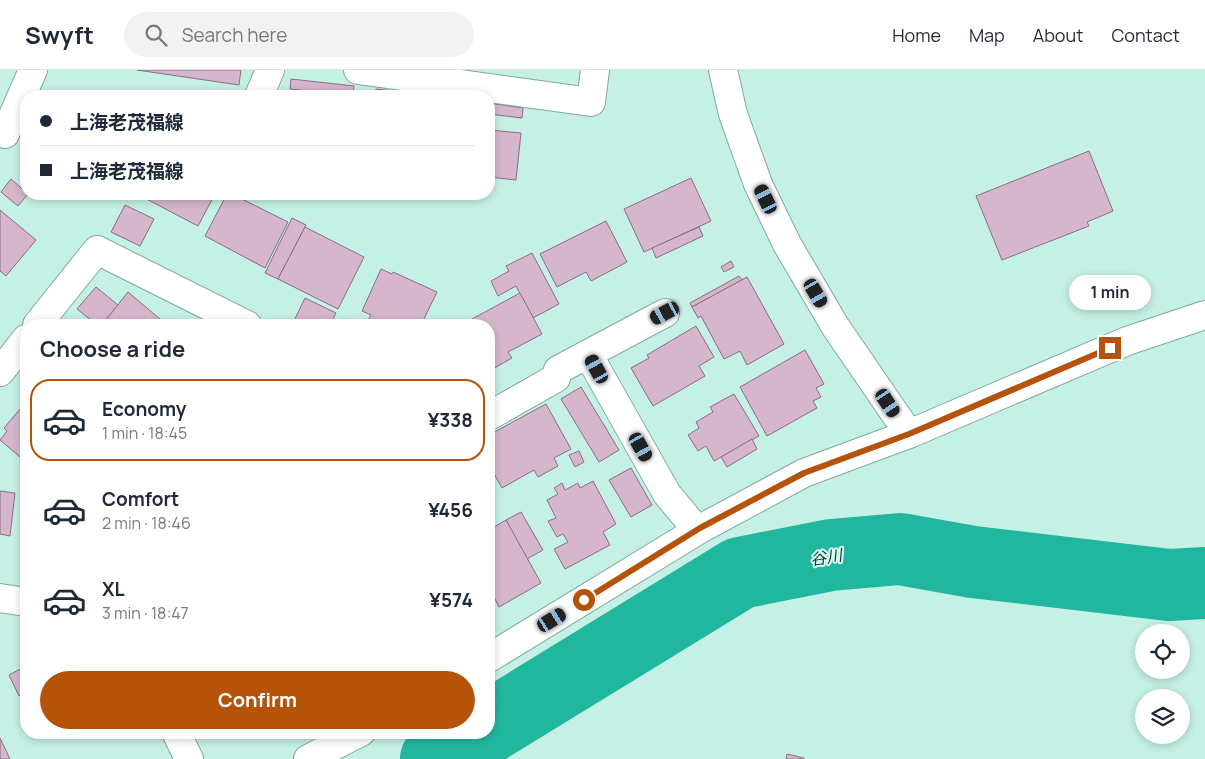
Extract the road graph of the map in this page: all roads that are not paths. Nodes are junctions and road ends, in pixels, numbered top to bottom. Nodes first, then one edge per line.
1 (33, 70) edge
2 (270, 70) edge
3 (358, 70) edge
4 (595, 70) edge
5 (722, 70) edge
6 (24, 90) edge
7 (262, 90) edge
8 (20, 100) edge
9 (5, 134) dead end
10 (665, 313) dead end
11 (1205, 315) edge
12 (42, 319) edge
13 (235, 319) edge
14 (20, 347) edge
15 (588, 354) junction
16 (0, 372) edge
17 (495, 413) edge
18 (909, 434) junction
19 (697, 530) junction
20 (0, 598) edge
21 (20, 601) edge
22 (495, 654) edge
23 (179, 739) edge
24 (347, 739) edge
25 (189, 759) edge
26 (308, 759) edge

1 - 6 street
2 - 7 street
3 - 4 street
5 - 18 street
8 - 9 street
10 - 15 street
11 - 18 street
12 - 13 street
14 - 16 street
15 - 17 street
15 - 19 street
18 - 19 street
19 - 22 street
20 - 21 street
23 - 25 street
24 - 26 street

